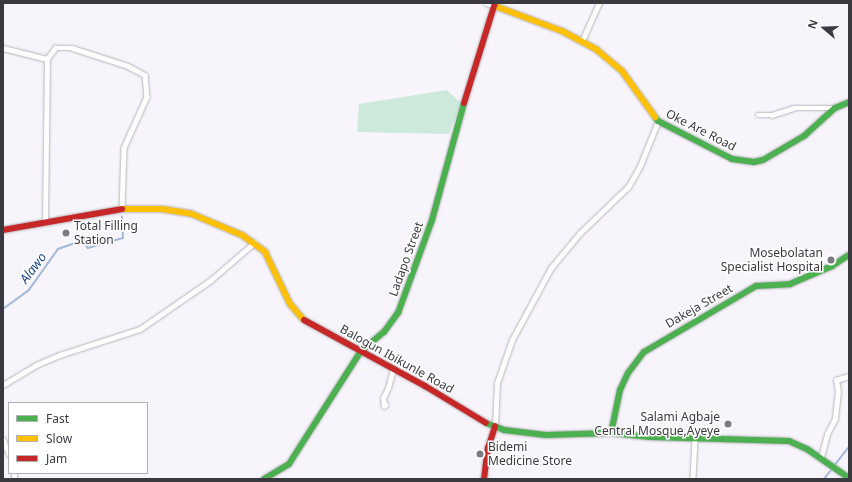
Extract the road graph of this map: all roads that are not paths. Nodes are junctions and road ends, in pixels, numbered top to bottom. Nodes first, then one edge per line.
1 (486, 3) edge
2 (599, 3) edge
3 (495, 5) edge
4 (582, 41) junction
5 (3, 48) edge
6 (47, 59) junction
7 (849, 102) edge
8 (834, 108) junction
9 (758, 115) dead end
10 (658, 121) junction
11 (122, 209) junction
12 (45, 223) junction
13 (3, 230) edge
14 (254, 243) junction
15 (849, 255) edge
16 (361, 351) junction
17 (393, 369) junction
18 (849, 376) edge
19 (3, 385) edge
20 (386, 405) dead end
21 (496, 426) junction
22 (611, 433) junction
23 (690, 436) junction
24 (3, 439) edge
25 (8, 452) edge
26 (823, 458) junction
27 (849, 478) edge
28 (264, 479) edge
29 (484, 479) edge
30 (693, 479) edge

1 - 3 street
2 - 4 street
3 - 4 main road, Oke Are Road
3 - 16 main road, Ladapo Street
4 - 10 main road, Oke Are Road
5 - 6 street
6 - 11 street
6 - 12 street
7 - 8 main road, Oke Are Road
8 - 9 street
8 - 10 main road, Oke Are Road
10 - 21 street
11 - 12 main road, Balogun Ibikunle Road
11 - 14 main road, Balogun Ibikunle Road
12 - 13 main road, Balogun Ibikunle Road
14 - 16 main road, Balogun Ibikunle Road
14 - 19 street
15 - 22 main road, Dakeja Street
16 - 17 main road, Balogun Ibikunle Road
16 - 28 main road, Ladapo Street
17 - 20 street
17 - 21 main road, Balogun Ibikunle Road
18 - 26 street
21 - 22 main road, Balogun Ibikunle Road
21 - 29 main road
22 - 23 main road, Balogun Ibikunle Road
23 - 26 main road, Balogun Ibikunle Road
23 - 30 street
24 - 25 street
26 - 27 main road, Balogun Ibikunle Road

